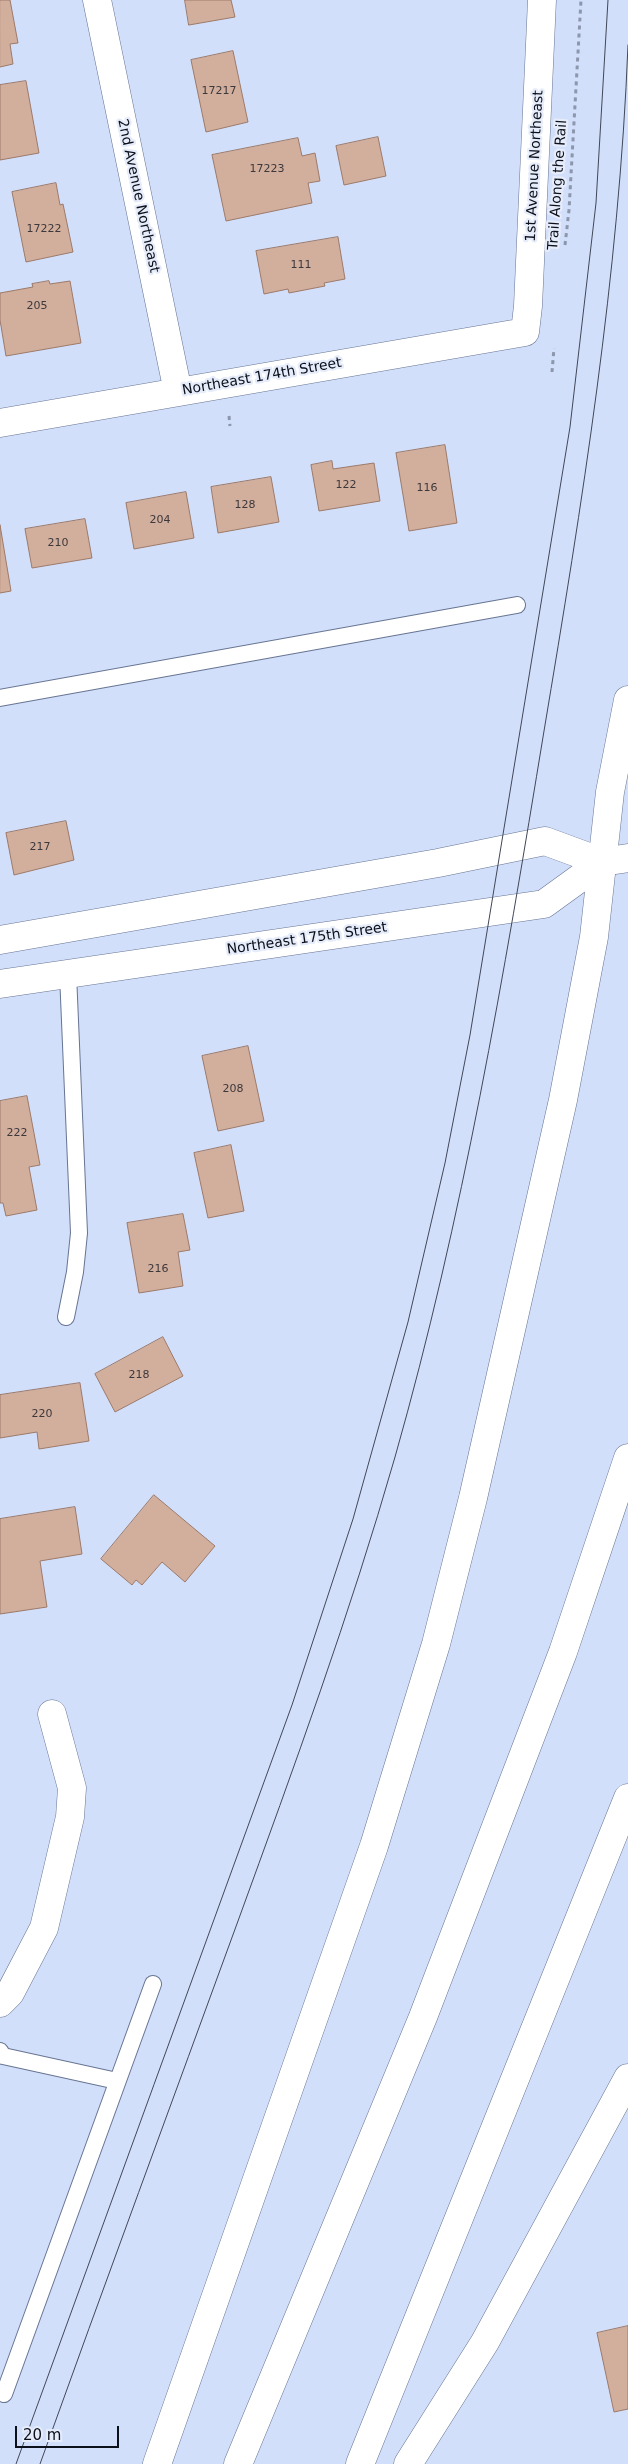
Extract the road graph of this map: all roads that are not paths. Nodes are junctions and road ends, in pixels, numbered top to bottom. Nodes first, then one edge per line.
1 (97, 0) edge
2 (542, 0) edge
3 (525, 332) joint
4 (178, 392) junction
5 (0, 423) edge
6 (517, 605) dead end
7 (0, 698) edge
8 (628, 700) edge
9 (628, 858) edge
10 (602, 862) junction
11 (0, 940) edge
12 (68, 974) junction
13 (0, 984) edge
14 (66, 1317) dead end
15 (628, 1458) edge
16 (52, 1714) dead end
17 (628, 1798) edge
18 (153, 1984) dead end
19 (0, 2003) edge
20 (0, 2051) edge
21 (628, 2078) edge
22 (117, 2081) junction
23 (4, 2394) dead end
24 (156, 2464) edge
25 (238, 2464) edge
26 (360, 2464) edge
27 (408, 2464) edge

1 - 4 main road, 2nd Avenue Northeast
2 - 3 main road, 1st Avenue Northeast
3 - 4 main road, Northeast 174th Street
4 - 5 main road, Northeast 174th Street
6 - 7 lane
8 - 10 main road
9 - 10 main road, Northeast 175th Street
10 - 11 main road, Northeast 175th Street
10 - 12 main road, Northeast 175th Street
10 - 24 main road
12 - 13 main road, Northeast 175th Street
12 - 14 lane
15 - 25 main road
16 - 19 main road
17 - 26 main road
18 - 22 lane
20 - 22 lane
21 - 27 main road
22 - 23 lane

